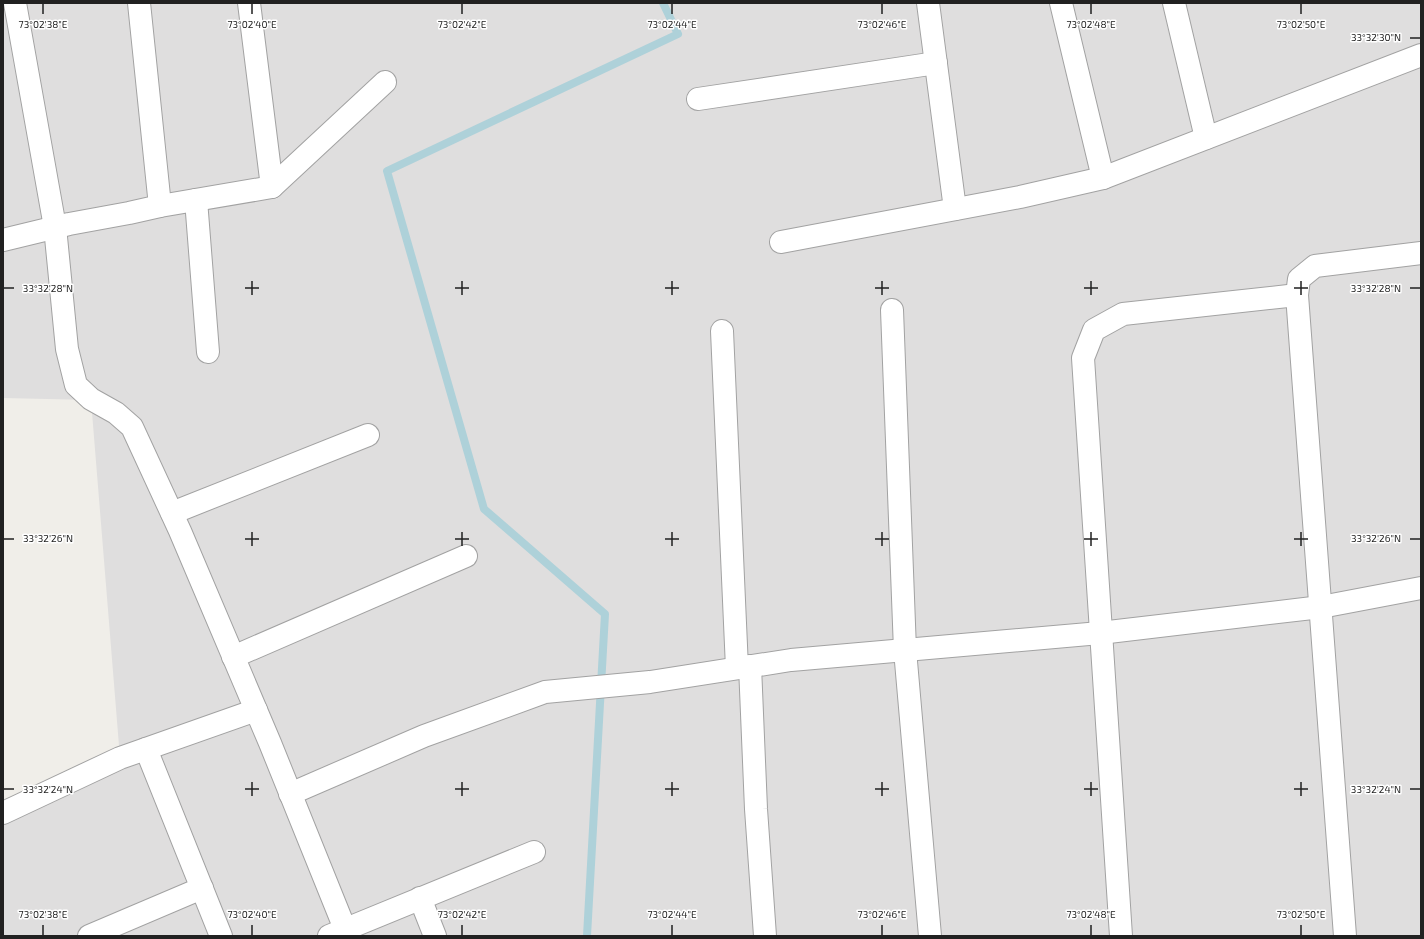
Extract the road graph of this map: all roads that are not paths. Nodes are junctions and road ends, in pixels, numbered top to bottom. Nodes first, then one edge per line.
1 (15, 3) edge
2 (139, 3) edge
3 (249, 3) edge
4 (928, 3) edge
5 (1060, 3) edge
6 (1174, 3) edge
7 (1421, 55) edge
8 (936, 63) junction
9 (386, 82) dead end
10 (698, 99) dead end
11 (1206, 138) junction
12 (1103, 178) junction
13 (272, 188) junction
14 (196, 200) junction
15 (160, 206) junction
16 (955, 209) junction
17 (55, 227) junction
18 (3, 240) edge
19 (781, 242) dead end
20 (1421, 253) edge
21 (1297, 295) junction
22 (892, 310) dead end
23 (722, 331) dead end
24 (208, 352) dead end
25 (368, 435) dead end
26 (172, 513) junction
27 (466, 556) dead end
28 (1421, 588) edge
29 (1321, 607) junction
30 (1100, 633) junction
31 (905, 650) junction
32 (233, 657) junction
33 (743, 667) junction
34 (256, 710) junction
35 (146, 749) junction
36 (290, 794) junction
37 (3, 813) edge
38 (534, 852) dead end
39 (202, 888) junction
40 (420, 898) junction
41 (337, 933) edge
42 (89, 936) edge
43 (221, 936) edge
44 (435, 936) edge
45 (765, 936) edge
46 (930, 936) edge
47 (1121, 936) edge
48 (1345, 936) edge

1 - 17 street
2 - 15 street
3 - 13 street
4 - 8 street
5 - 12 street
6 - 11 street
7 - 11 street
8 - 10 street
8 - 16 street
9 - 13 street
11 - 12 street
12 - 16 street
13 - 14 street
14 - 15 street
14 - 24 street
15 - 17 street
16 - 19 street
17 - 18 street
17 - 26 street
20 - 21 street
21 - 29 street
21 - 30 street
22 - 31 street
23 - 33 street
25 - 26 street
26 - 32 street
27 - 32 street
28 - 29 street
29 - 30 street
29 - 48 street
30 - 31 street
30 - 47 street
31 - 33 street
31 - 46 street
32 - 34 street
33 - 36 street
33 - 45 street
34 - 35 street
34 - 36 street
35 - 37 street
35 - 39 street
36 - 41 street
38 - 40 street
39 - 42 street
39 - 43 street
40 - 41 street
40 - 44 street

